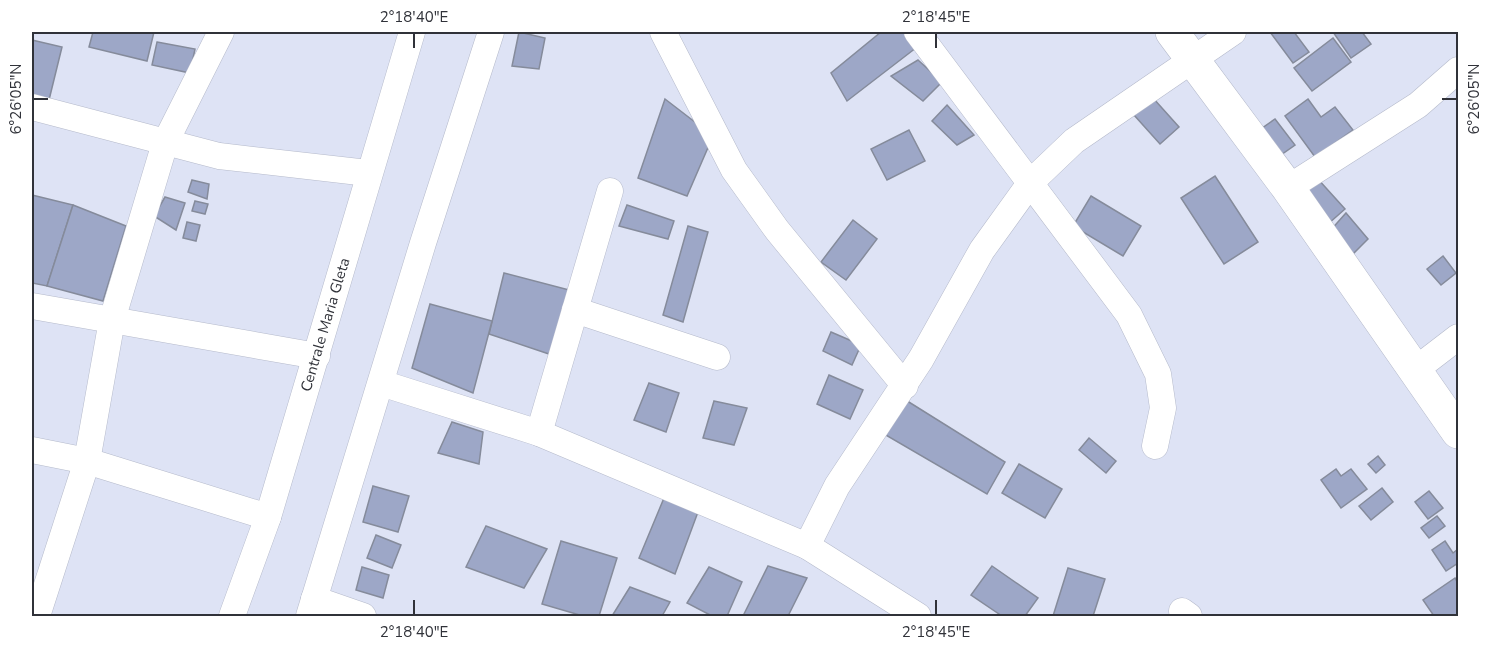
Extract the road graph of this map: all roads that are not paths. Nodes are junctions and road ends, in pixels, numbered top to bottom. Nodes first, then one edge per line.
1 (221, 32) edge
2 (412, 32) edge
3 (491, 32) edge
4 (663, 32) edge
5 (917, 32) edge
6 (1172, 32) edge
7 (1233, 32) edge
8 (1193, 61) junction
9 (1458, 70) edge
10 (32, 107) edge
11 (165, 142) junction
12 (368, 173) junction
13 (1031, 182) junction
14 (1288, 188) junction
15 (610, 191) dead end
16 (32, 306) edge
17 (575, 310) junction
18 (112, 320) junction
19 (1458, 337) edge
20 (317, 356) junction
21 (717, 357) dead end
22 (1415, 370) junction
23 (381, 382) junction
24 (905, 386) junction
25 (1458, 432) edge
26 (539, 433) junction
27 (1155, 446) dead end
28 (32, 450) edge
29 (87, 461) junction
30 (268, 517) junction
31 (807, 546) junction
32 (312, 608) edge
33 (37, 616) edge
34 (232, 616) edge
35 (363, 616) edge
36 (918, 616) edge

1 - 11 street
2 - 12 street, Centrale Maria Gleta
3 - 23 street
4 - 24 street
5 - 13 street
6 - 8 street
7 - 8 street
8 - 13 street
8 - 14 street
9 - 14 street
10 - 11 street
11 - 12 street
11 - 18 street
12 - 20 street, Centrale Maria Gleta
13 - 24 street
13 - 27 street
14 - 22 street
15 - 17 street
16 - 18 street
17 - 21 street
17 - 26 street
18 - 20 street
18 - 29 street
19 - 22 street
20 - 30 street, Centrale Maria Gleta
22 - 25 street
23 - 26 street
23 - 32 street
24 - 31 street
26 - 31 street
28 - 29 street
29 - 30 street
29 - 33 street
30 - 34 street, Centrale Maria Gleta
31 - 36 street
32 - 35 street

